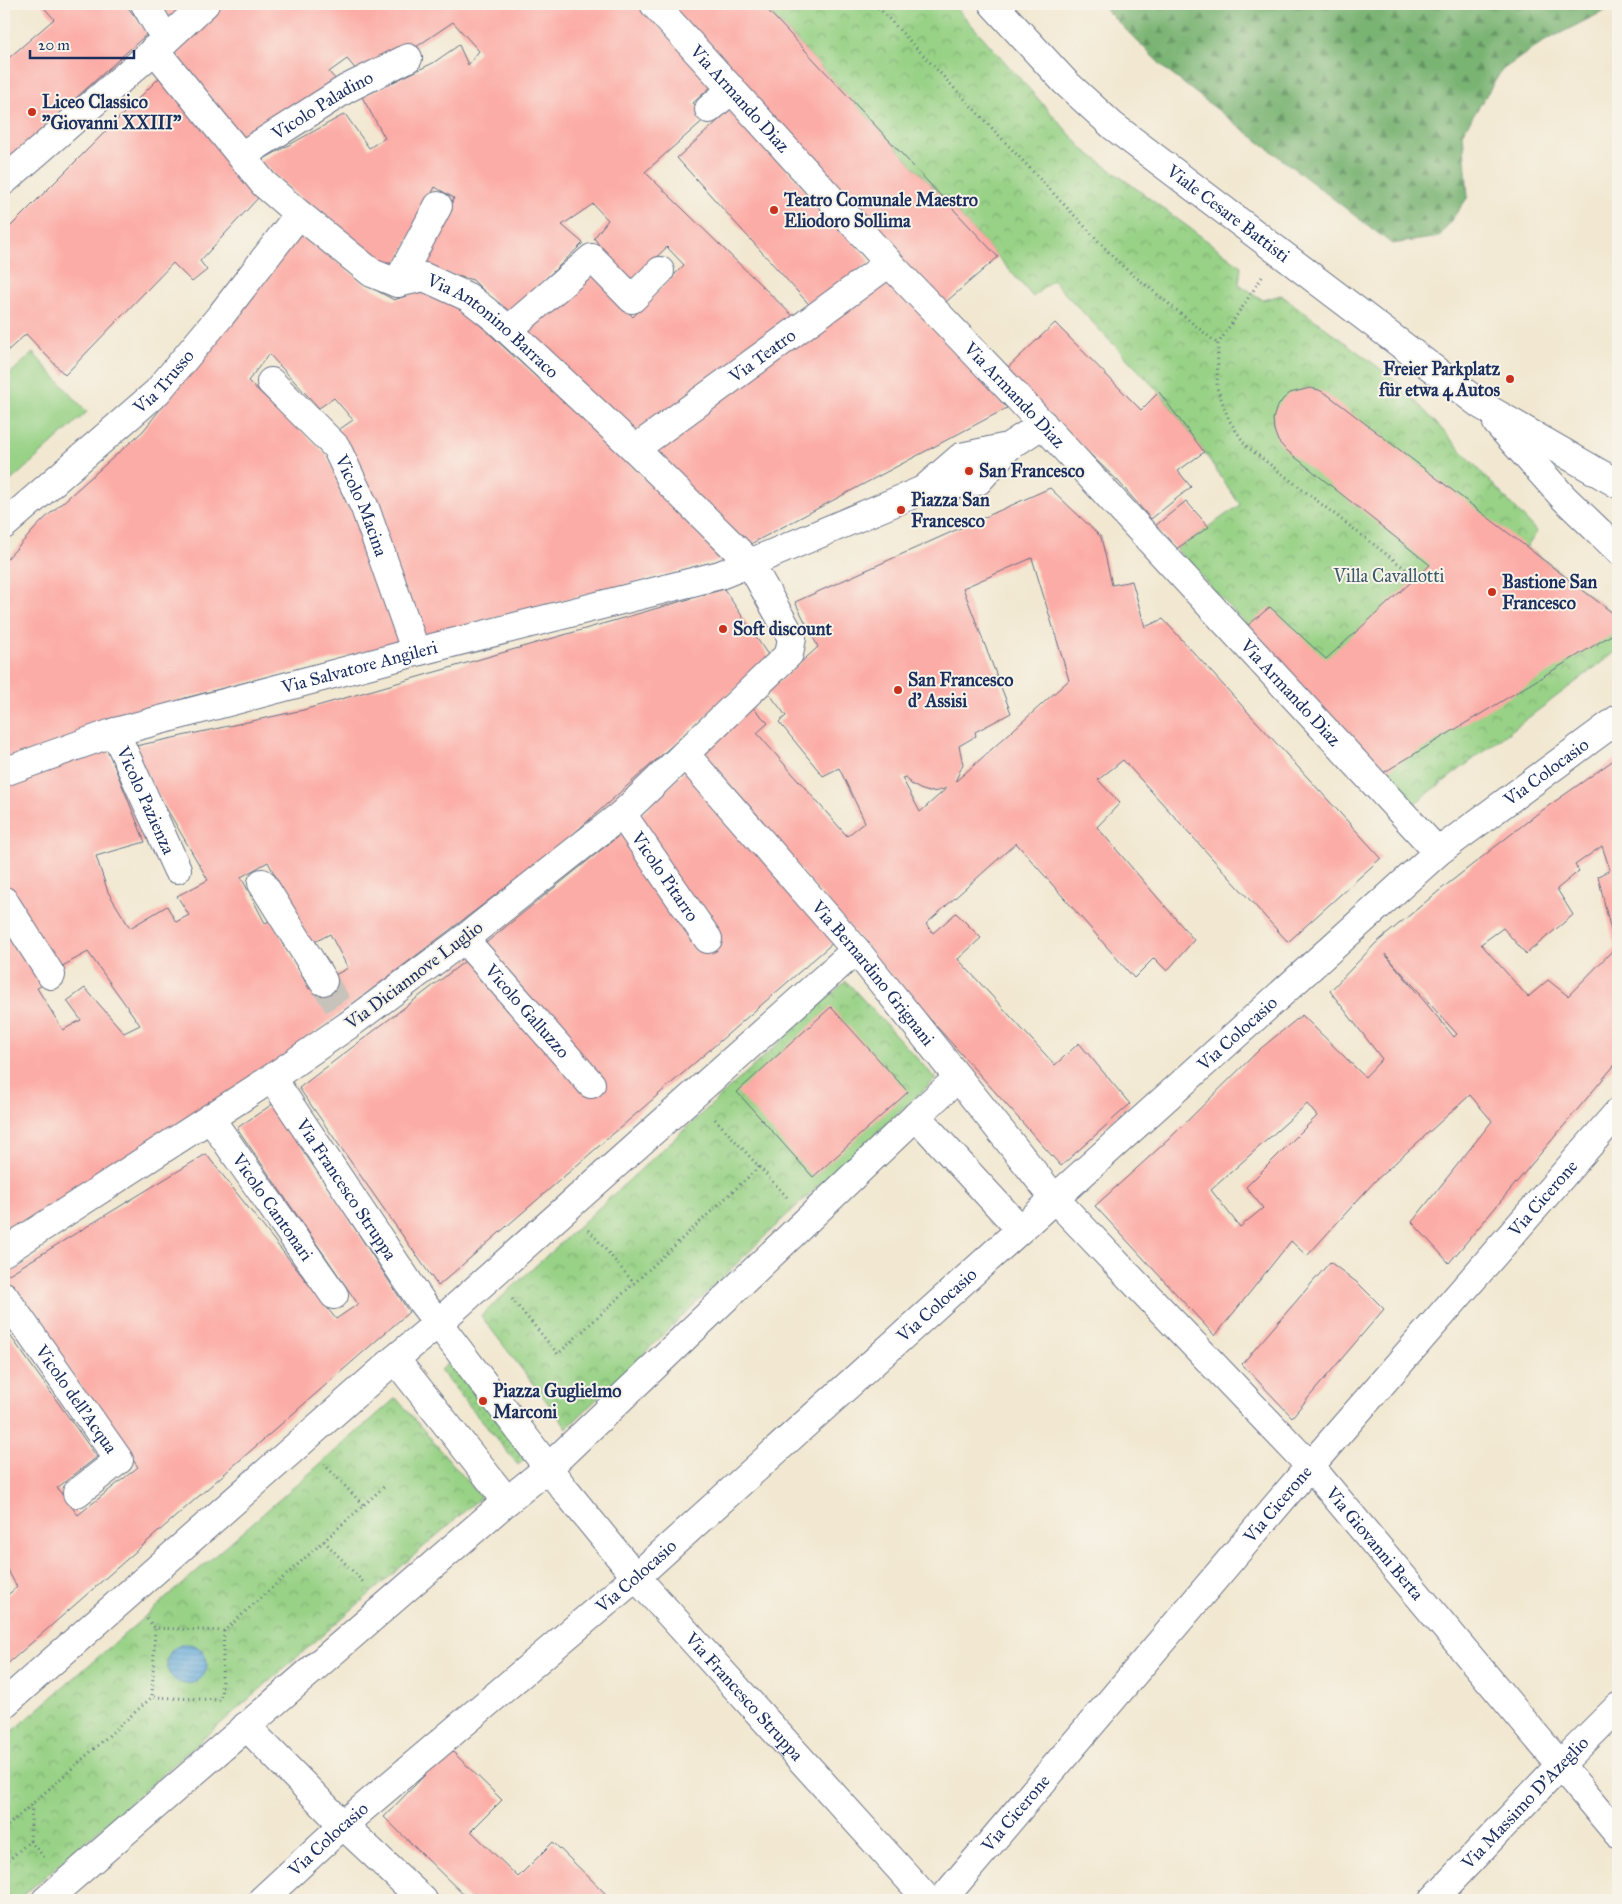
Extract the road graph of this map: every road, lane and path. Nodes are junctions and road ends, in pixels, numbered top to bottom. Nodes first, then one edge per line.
1 (145, 4) edge
2 (205, 4) edge
3 (654, 4) edge
4 (875, 4) edge
5 (993, 4) edge
6 (160, 44) junction
7 (408, 58) dead end
8 (732, 88) junction
9 (709, 109) dead end
10 (241, 156) junction
11 (4, 181) edge
12 (438, 206) dead end
13 (299, 214) junction
14 (1280, 252) junction
15 (889, 262) junction
16 (660, 271) dead end
17 (397, 283) junction
18 (508, 330) junction
19 (1218, 344) junction
20 (271, 382) dead end
21 (1481, 405) junction
22 (1043, 424) junction
23 (635, 449) junction
24 (1618, 484) edge
25 (4, 525) edge
26 (1618, 550) edge
27 (744, 558) junction
28 (1416, 577) dead end
29 (416, 652) junction
30 (789, 654) joint
31 (1618, 719) edge
32 (114, 732) junction
33 (686, 754) junction
34 (4, 772) edge
35 (622, 814) junction
36 (1438, 852) junction
37 (177, 870) dead end
38 (262, 882) dead end
39 (4, 902) edge
40 (708, 938) dead end
41 (464, 939) junction
42 (856, 950) junction
43 (51, 975) dead end
44 (323, 981) tunnel mouth
45 (272, 1078) junction
46 (958, 1078) junction
47 (591, 1084) dead end
48 (694, 1095) junction
49 (1618, 1112) edge
50 (916, 1116) junction
51 (210, 1118) junction
52 (759, 1167) junction
53 (1055, 1199) junction
54 (790, 1201) dead end
55 (569, 1206) junction
56 (1020, 1229) junction
57 (4, 1252) edge
58 (492, 1275) junction
59 (634, 1283) junction
60 (334, 1295) dead end
61 (4, 1296) edge
62 (438, 1323) junction
63 (395, 1359) junction
64 (302, 1441) junction
65 (1310, 1466) junction
66 (548, 1468) junction
67 (386, 1485) dead end
68 (77, 1493) dead end
69 (507, 1501) junction
70 (363, 1505) junction
71 (324, 1541) junction
72 (636, 1577) junction
73 (366, 1585) dead end
74 (224, 1631) junction
75 (152, 1697) junction
76 (4, 1704) edge
77 (1618, 1707) edge
78 (246, 1726) junction
79 (1560, 1765) junction
80 (32, 1803) junction
81 (343, 1825) junction
82 (4, 1829) edge
83 (1618, 1834) edge
84 (4, 1864) edge
85 (46, 1900) edge
86 (263, 1900) edge
87 (423, 1900) edge
88 (928, 1900) edge
89 (942, 1900) edge
90 (1432, 1900) edge

1 - 6 street, Via Antonino Barraco
2 - 6 street
3 - 8 street, Via Armando Diaz
4 - 19 path
5 - 14 street, Viale Cesare Battisti
6 - 10 street, Via Antonino Barraco
6 - 11 street
7 - 10 street, Vicolo Paladino
8 - 9 street
8 - 15 street, Via Armando Diaz
10 - 13 street, Via Antonino Barraco
12 - 17 street
13 - 17 street, Via Antonino Barraco
13 - 25 street, Via Trusso
14 - 19 path
14 - 21 street, Viale Cesare Battisti
15 - 22 street, Via Armando Diaz
15 - 23 street, Via Teatro
16 - 18 street
17 - 18 street, Via Antonino Barraco
18 - 23 street, Via Antonino Barraco
19 - 28 path
20 - 29 street, Vicolo Macina
21 - 24 street, Viale Cesare Battisti
21 - 26 street, Viale Cesare Battisti
22 - 27 street
22 - 36 street, Via Armando Diaz
23 - 27 street, Via Antonino Barraco
27 - 29 street, Via Salvatore Angileri
27 - 30 street, Via Antonino Barraco
29 - 32 street, Via Salvatore Angileri
30 - 33 street, Via Diciannove Luglio
31 - 36 street, Via Colocasio
32 - 34 street, Via Salvatore Angileri
32 - 37 street, Vicolo Pazienza
33 - 35 street, Via Diciannove Luglio
33 - 42 street, Via Bernardino Grignani
35 - 40 street, Vicolo Pitarro
35 - 41 street, Via Diciannove Luglio
36 - 53 street, Via Colocasio
38 - 44 street
39 - 43 street
41 - 45 street, Via Diciannove Luglio
41 - 47 street, Vicolo Galluzzo
42 - 46 street, Via Bernardino Grignani
42 - 48 street
45 - 51 street, Via Diciannove Luglio
45 - 62 street, Via Francesco Struppa
46 - 50 street
46 - 53 street, Via Bernardino Grignani
48 - 52 path
48 - 55 street
49 - 65 street, Via Cicerone
50 - 56 street
50 - 66 street
51 - 57 street, Via Diciannove Luglio
51 - 60 street, Vicolo Cantonari
52 - 54 path
52 - 59 path
53 - 56 street, Via Colocasio
53 - 65 street, Via Giovanni Berta
55 - 58 street
55 - 59 path
56 - 72 street, Via Colocasio
58 - 59 path
58 - 62 street
61 - 68 street, Vicolo dell'Acqua
62 - 63 street
62 - 66 street, Via Francesco Struppa
63 - 64 street
63 - 69 street
64 - 70 path
64 - 76 street
65 - 79 street, Via Giovanni Berta
65 - 89 street, Via Cicerone
66 - 69 street
66 - 72 street, Via Francesco Struppa
67 - 70 path
69 - 78 street
70 - 71 path
71 - 73 path
71 - 74 path
72 - 81 street, Via Colocasio
72 - 88 street, Via Francesco Struppa
74 - 75 path
74 - 75 path
75 - 80 path
77 - 79 street, Via Massimo D'Azeglio
78 - 81 street
78 - 85 street
79 - 83 street, Via Giovanni Berta
79 - 90 street, Via Massimo D'Azeglio
80 - 82 path
80 - 84 path
81 - 86 street, Via Colocasio
81 - 87 street

